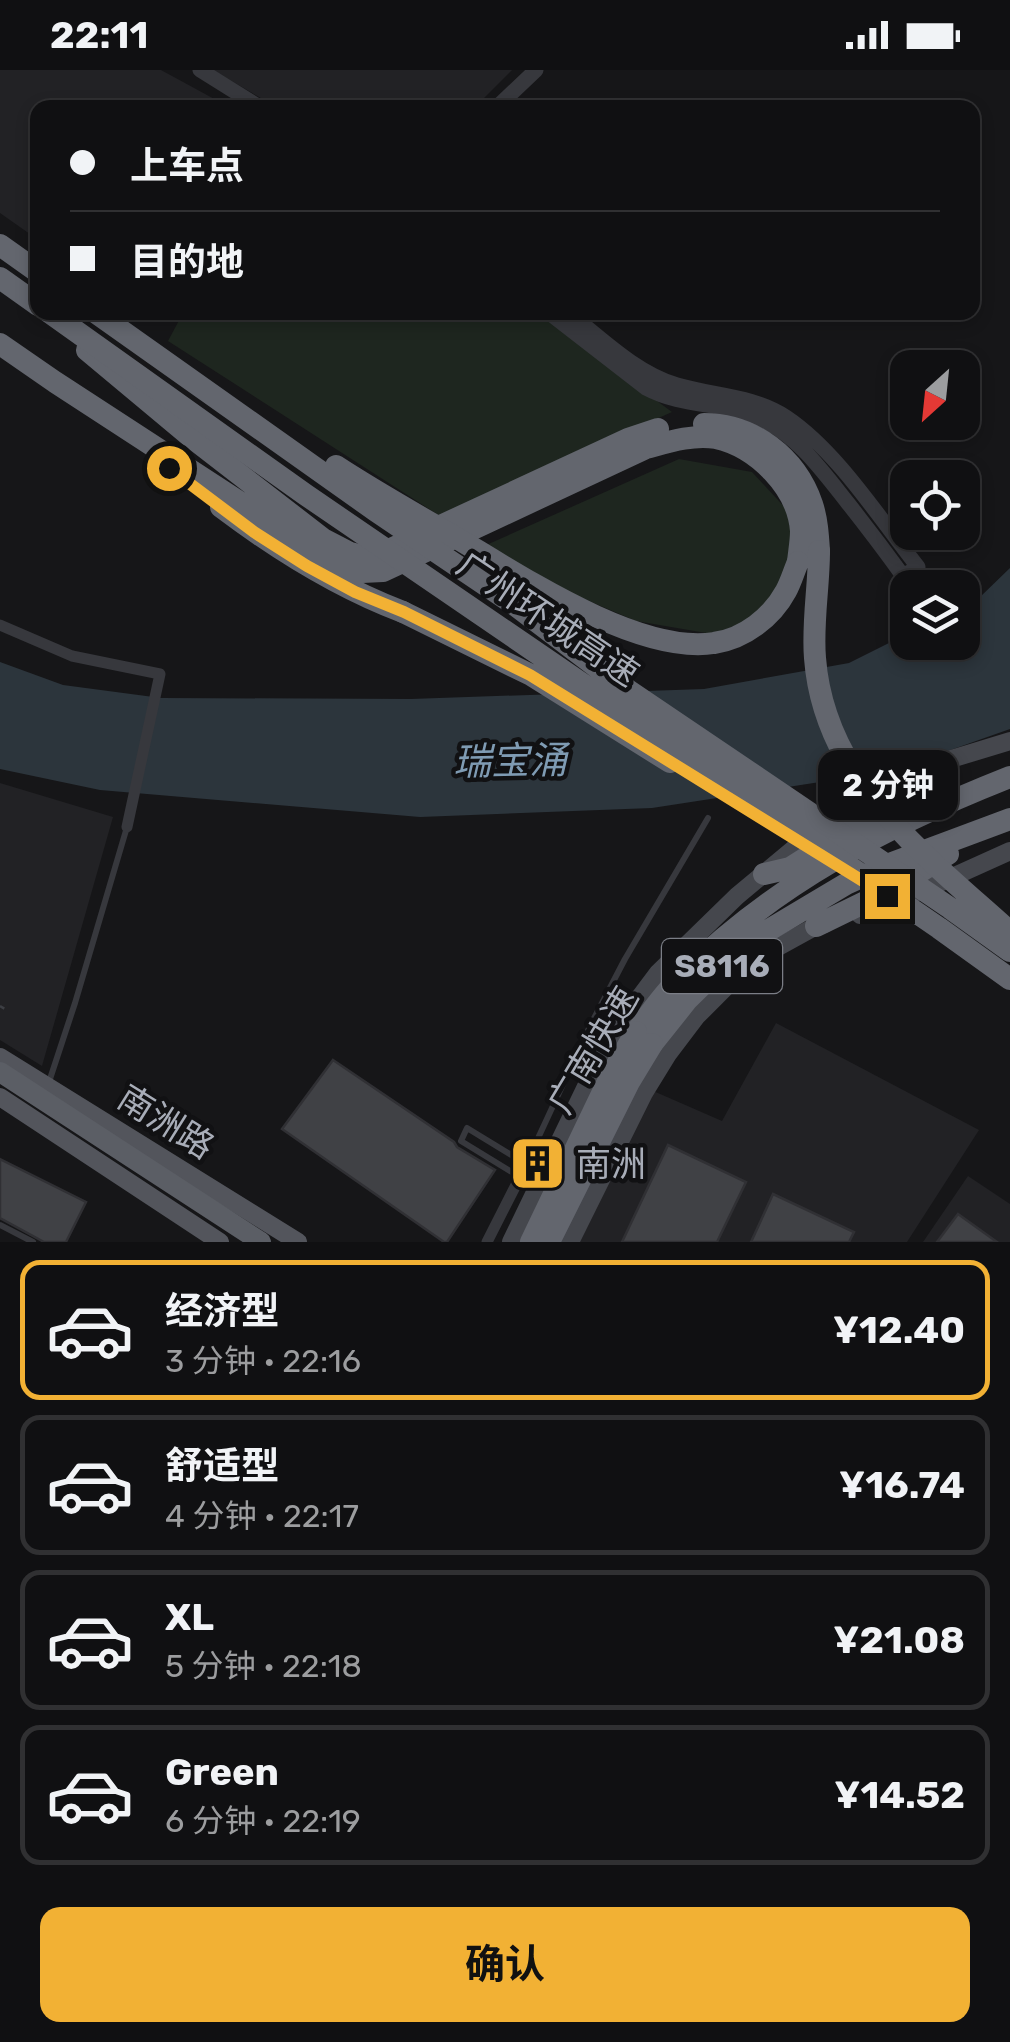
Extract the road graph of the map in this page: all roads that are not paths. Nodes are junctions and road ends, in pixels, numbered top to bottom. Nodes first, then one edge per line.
1 (200, 70) edge
2 (536, 70) edge
3 (248, 100) edge
4 (504, 100) edge
5 (4, 248) edge
6 (30, 266) edge
7 (0, 276) edge
8 (30, 300) edge
9 (55, 320) edge
10 (57, 320) edge
11 (110, 320) edge
12 (111, 320) edge
13 (558, 320) edge
14 (578, 320) edge
15 (0, 344) edge
16 (55, 382) junction
17 (455, 537) edge
18 (455, 537) edge
19 (455, 537) edge
20 (455, 537) edge
21 (0, 625) edge
22 (1010, 741) edge
23 (1010, 777) edge
24 (974, 792) junction
25 (708, 818) dead end
26 (1003, 822) edge
27 (127, 827) joint
28 (1010, 851) edge
29 (764, 874) junction
30 (816, 926) junction
31 (939, 928) junction
32 (1010, 932) edge
33 (1010, 951) edge
34 (1010, 979) edge
35 (644, 1038) junction
36 (0, 1058) edge
37 (0, 1072) edge
38 (48, 1086) junction
39 (0, 1097) edge
40 (523, 1170) junction
41 (0, 1225) edge
42 (33, 1242) edge
43 (220, 1242) edge
44 (261, 1242) edge
45 (298, 1242) edge
46 (487, 1242) edge
47 (511, 1242) edge
48 (531, 1242) edge
49 (550, 1242) edge
50 (570, 1242) edge

1 - 3 street
2 - 4 street
5 - 6 highway
7 - 8 highway, bridge
9 - 32 highway, bridge
10 - 31 highway, 广州环城高速, bridge
11 - 33 highway, 广州环城高速, bridge
12 - 17 highway, bridge
13 - 14 street
15 - 16 highway
16 - 20 highway, bridge
16 - 31 highway, bridge
18 - 19 highway, bridge
21 - 27 street
22 - 29 main road
23 - 24 highway, 广南快速 / S8116
24 - 29 highway
24 - 35 highway, 广南快速 / S8116
25 - 40 lane
26 - 30 highway
26 - 35 highway, 广南快速 / S8116
27 - 38 lane
28 - 30 main road
29 - 47 main road
30 - 50 main road
31 - 34 highway, 广州环城高速, bridge
35 - 48 highway, 广南快速 / S8116, bridge
35 - 49 highway, 广南快速 / S8116, bridge
36 - 38 main road, 南洲路
37 - 44 highway
38 - 45 main road, 南洲路
39 - 43 main road, 南洲路
40 - 40 lane
40 - 46 street
41 - 42 lane

